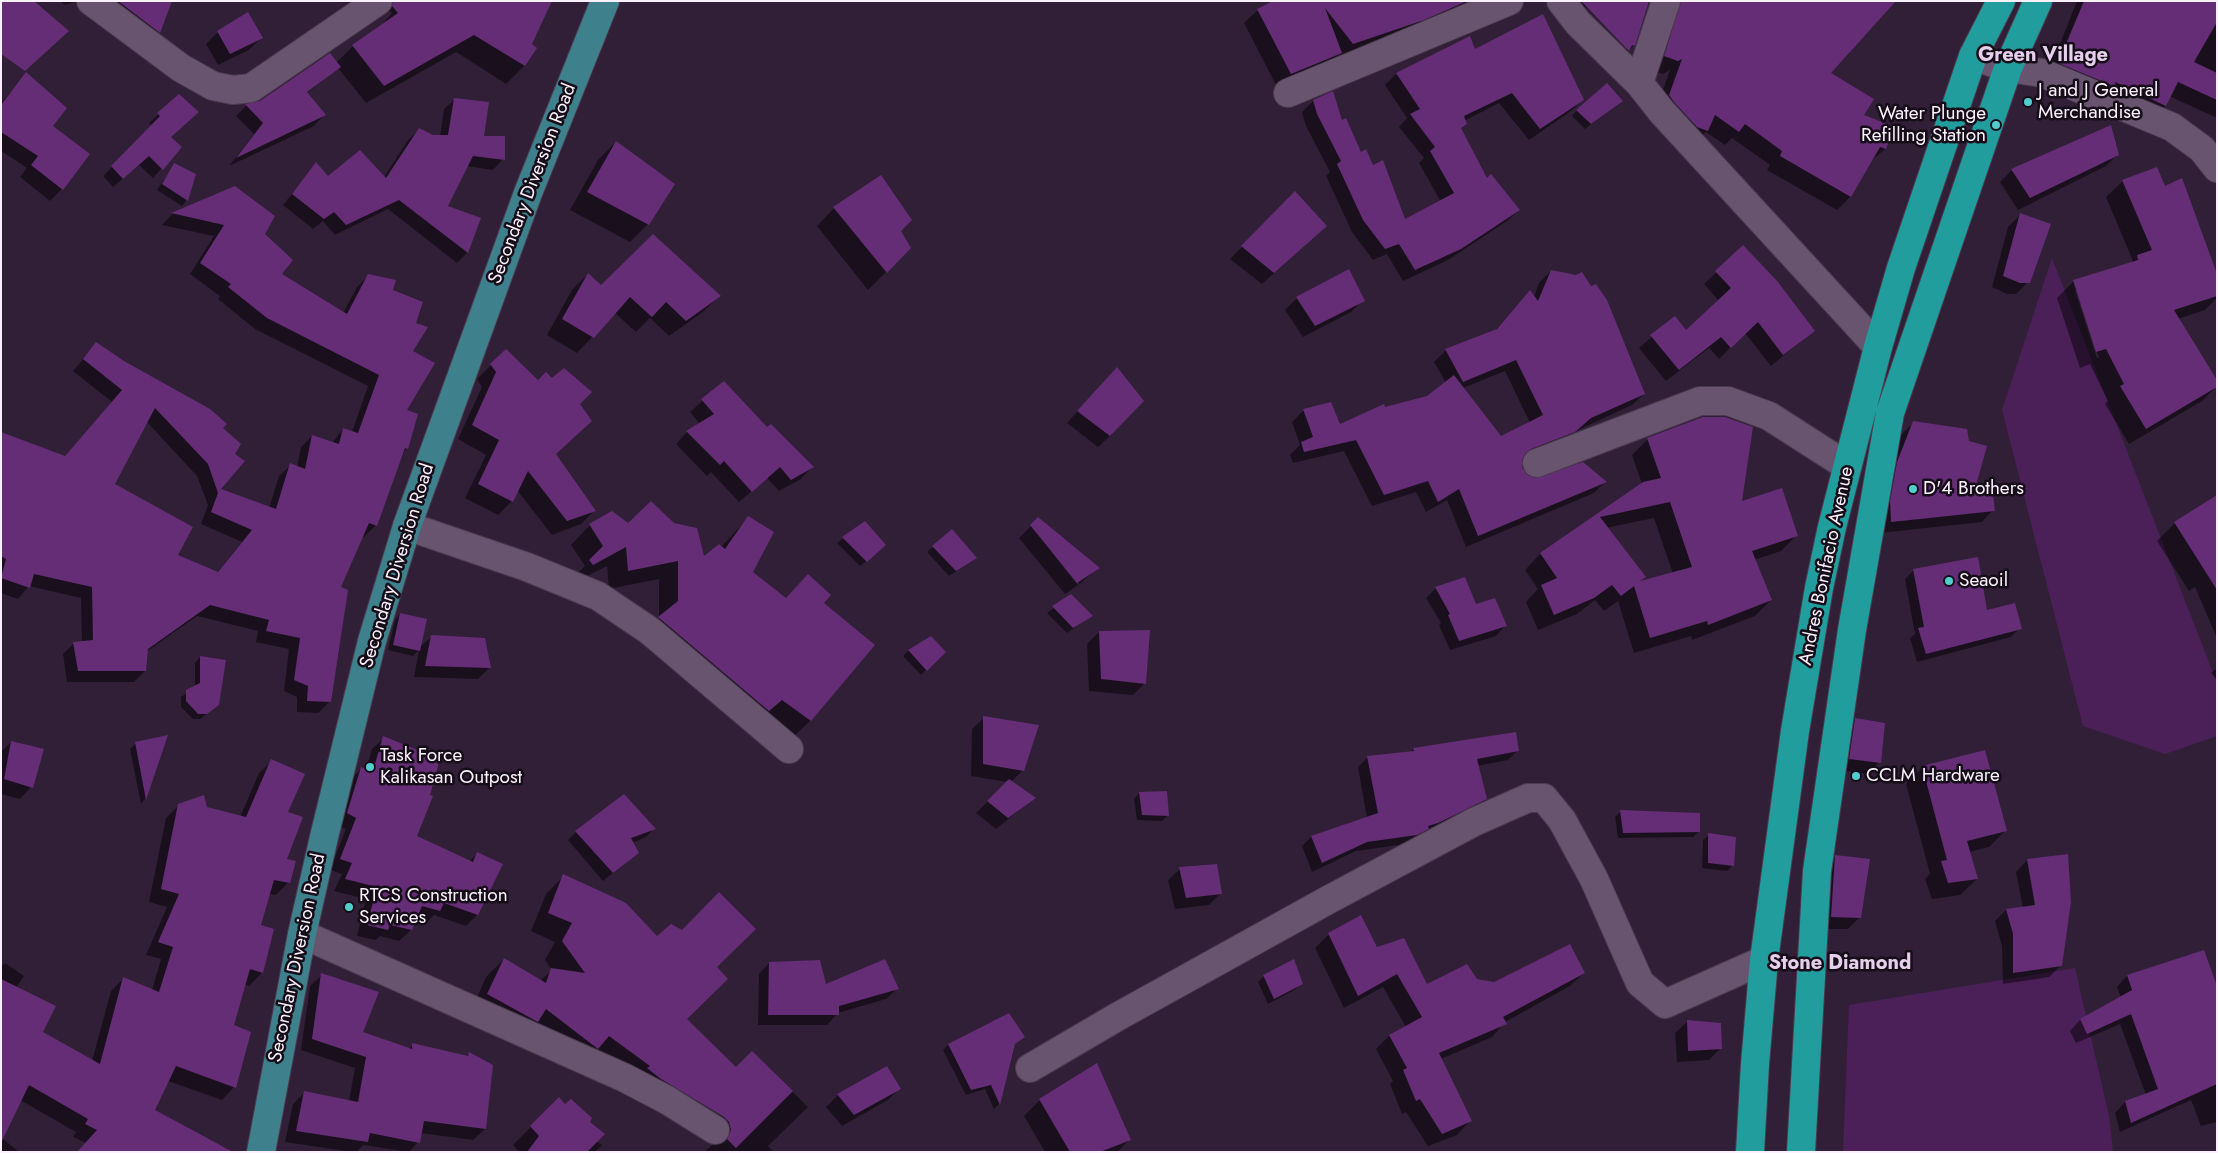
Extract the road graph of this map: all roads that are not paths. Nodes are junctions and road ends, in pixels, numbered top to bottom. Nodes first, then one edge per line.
1 (91, 1) edge
2 (378, 1) edge
3 (605, 1) edge
4 (1509, 1) edge
5 (1561, 1) edge
6 (1666, 1) edge
7 (2001, 1) edge
8 (2038, 1) edge
9 (1973, 56) junction
10 (2008, 68) junction
11 (1639, 83) junction
12 (1288, 93) dead end
13 (2217, 168) edge
14 (1878, 347) junction
15 (1537, 463) dead end
16 (1847, 466) junction
17 (408, 526) junction
18 (789, 749) dead end
19 (302, 934) junction
20 (1764, 960) junction
21 (1030, 1068) dead end
22 (714, 1130) dead end
23 (261, 1152) edge
24 (1750, 1152) edge
25 (1801, 1152) edge

1 - 2 street
3 - 17 main road, Secondary Diversion Road
4 - 12 street
5 - 11 street
6 - 11 street
7 - 9 highway, Andres Bonifacio Avenue
8 - 10 highway, Andres Bonifacio Avenue
9 - 10 street
9 - 14 highway, Andres Bonifacio Avenue
10 - 13 street
10 - 25 highway, Andres Bonifacio Avenue
11 - 14 street
14 - 16 highway, Andres Bonifacio Avenue
15 - 16 street
16 - 20 highway, Andres Bonifacio Avenue
17 - 18 street
17 - 19 main road, Secondary Diversion Road
19 - 22 street
19 - 23 main road, Secondary Diversion Road
20 - 21 street
20 - 24 highway, Andres Bonifacio Avenue

